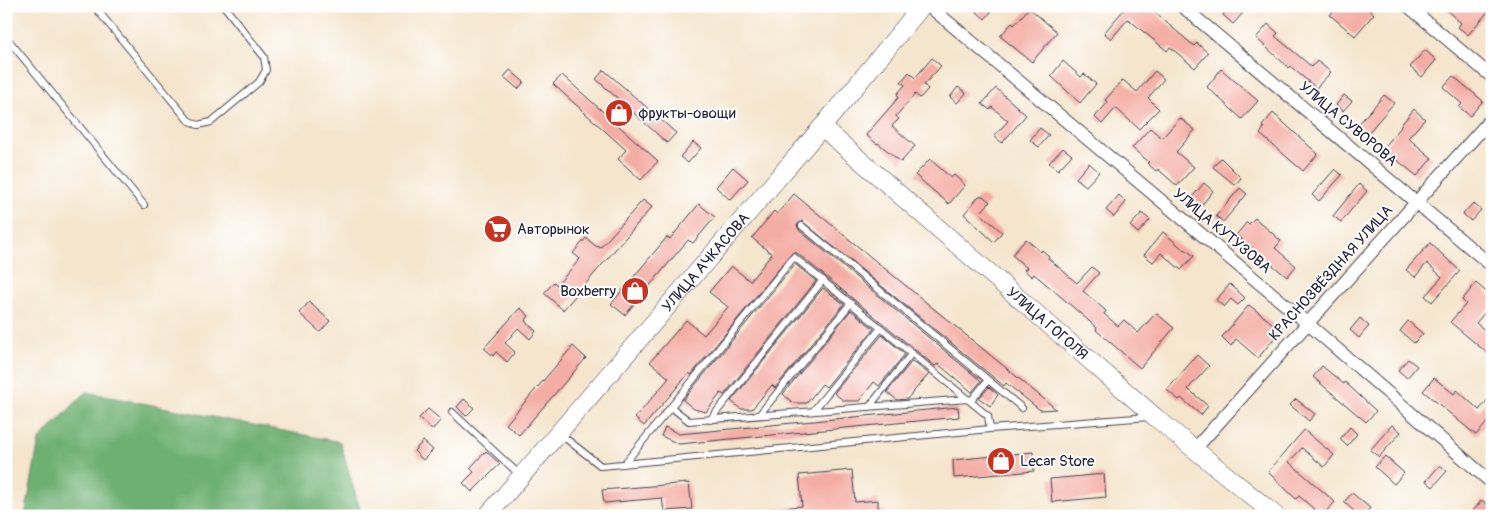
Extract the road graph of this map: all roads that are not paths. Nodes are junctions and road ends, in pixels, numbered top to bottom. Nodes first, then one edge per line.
1 (94, 6) edge
2 (224, 6) edge
3 (922, 6) edge
4 (929, 6) edge
5 (1182, 6) edge
6 (1408, 6) edge
7 (6, 37) edge
8 (1492, 78) edge
9 (1492, 118) edge
10 (822, 127) junction
11 (1416, 203) junction
12 (144, 205) dead end
13 (802, 226) dead end
14 (1492, 266) edge
15 (823, 280) junction
16 (851, 304) junction
17 (1308, 323) junction
18 (881, 328) junction
19 (912, 353) junction
20 (988, 380) junction
21 (969, 400) junction
22 (671, 407) junction
23 (869, 407) junction
24 (1022, 408) dead end
25 (813, 411) junction
26 (452, 412) dead end
27 (759, 416) junction
28 (1155, 417) junction
29 (710, 420) junction
30 (990, 429) junction
31 (559, 434) junction
32 (1194, 450) junction
33 (624, 464) junction
34 (522, 476) junction
35 (1492, 483) edge
36 (488, 516) edge
37 (1276, 516) edge

1 - 2 lane
3 - 10 main road, УЛИЦА АЧКАСОВА
4 - 17 street, УЛИЦА КУТУЗОВА
5 - 11 street, УЛИЦА СУВОРОВА
6 - 8 street
7 - 12 lane
9 - 11 street, КРАСНОЗВЁЗДНАЯ УЛИЦА
10 - 28 main road, УЛИЦА ГОГОЛЯ
10 - 31 main road, УЛИЦА АЧКАСОВА
11 - 14 street, УЛИЦА СУВОРОВА
11 - 17 street, КРАСНОЗВЁЗДНАЯ УЛИЦА
13 - 20 lane
15 - 16 lane
15 - 22 lane
15 - 29 lane
16 - 18 lane
16 - 27 lane
17 - 32 street, КРАСНОЗВЁЗДНАЯ УЛИЦА
17 - 35 street, УЛИЦА КУТУЗОВА
18 - 19 lane
18 - 25 lane
19 - 21 lane
19 - 23 lane
20 - 21 lane
20 - 24 lane
21 - 23 lane
21 - 30 lane
22 - 29 lane
22 - 33 lane
23 - 25 lane
25 - 27 lane
26 - 34 lane
27 - 29 lane
28 - 30 lane
28 - 32 main road, УЛИЦА ГОГОЛЯ
30 - 33 lane
31 - 33 lane
31 - 34 main road, УЛИЦА АЧКАСОВА
32 - 37 main road, УЛИЦА ГОГОЛЯ
34 - 36 main road, УЛИЦА АЧКАСОВА

